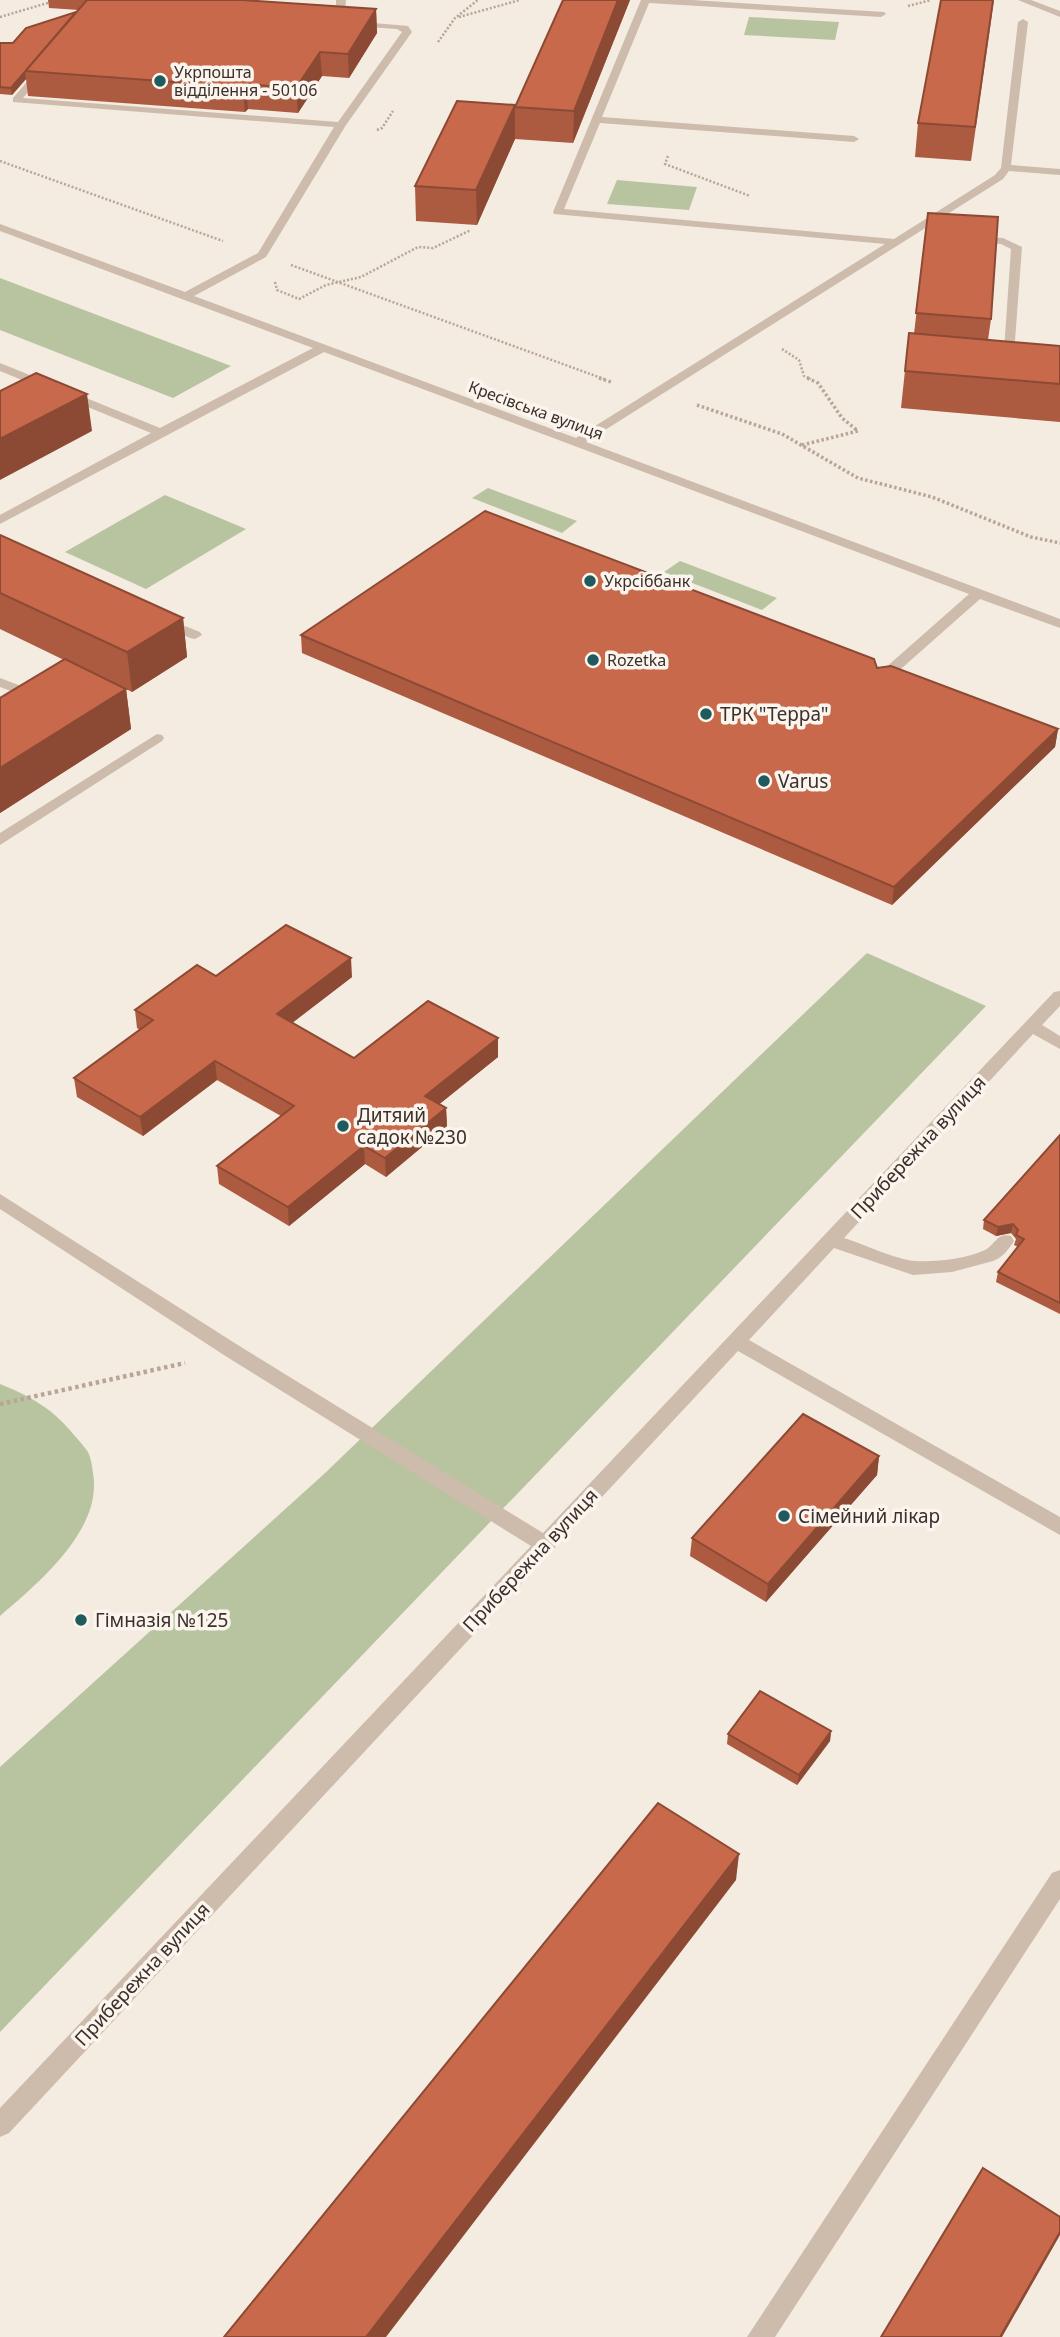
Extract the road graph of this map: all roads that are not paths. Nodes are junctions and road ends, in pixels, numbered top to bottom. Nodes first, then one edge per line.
1 (341, 0) edge
2 (1023, 0) edge
3 (1060, 13) edge
4 (881, 14) dead end
5 (328, 21) edge
6 (341, 22) junction
7 (1023, 22) dead end
8 (49, 62) edge
9 (596, 120) junction
10 (341, 125) junction
11 (854, 139) dead end
12 (1006, 168) junction
13 (1060, 172) edge
14 (0, 227) edge
15 (907, 235) junction
16 (934, 237) edge
17 (962, 239) edge
18 (895, 242) junction
19 (186, 296) junction
20 (323, 348) junction
21 (1009, 365) edge
22 (0, 368) edge
23 (161, 433) junction
24 (577, 443) junction
25 (0, 520) edge
26 (978, 593) junction
27 (146, 613) edge
28 (1060, 624) edge
29 (195, 635) dead end
30 (880, 680) edge
31 (0, 682) edge
32 (16, 690) edge
33 (157, 738) dead end
34 (0, 840) edge
35 (1060, 996) edge
36 (1032, 1026) junction
37 (1060, 1044) edge
38 (0, 1199) edge
39 (831, 1240) junction
40 (1005, 1241) edge
41 (737, 1340) junction
42 (1060, 1527) edge
43 (545, 1544) junction
44 (1060, 1880) edge
45 (0, 2125) edge
46 (760, 2337) edge

1 - 6 street
2 - 3 street
4 - 9 street
5 - 6 street
6 - 10 street
7 - 12 street
8 - 10 street
9 - 11 street
9 - 18 street
10 - 19 street
12 - 13 street
12 - 15 street
14 - 19 street, Кресівська вулиця
15 - 16 street
15 - 18 street
17 - 21 street
18 - 24 street
19 - 20 street, Кресівська вулиця
20 - 23 street
20 - 24 street, Кресівська вулиця
22 - 23 street
23 - 25 street
24 - 26 street, Кресівська вулиця
26 - 28 street, Кресівська вулиця
26 - 30 street
27 - 29 street
31 - 32 street
33 - 34 street
35 - 36 street, Прибережна вулиця
36 - 37 street
36 - 39 street, Прибережна вулиця
38 - 43 street
39 - 40 street
39 - 41 street, Прибережна вулиця
41 - 42 street
41 - 43 street, Прибережна вулиця
43 - 45 street, Прибережна вулиця
44 - 46 street

